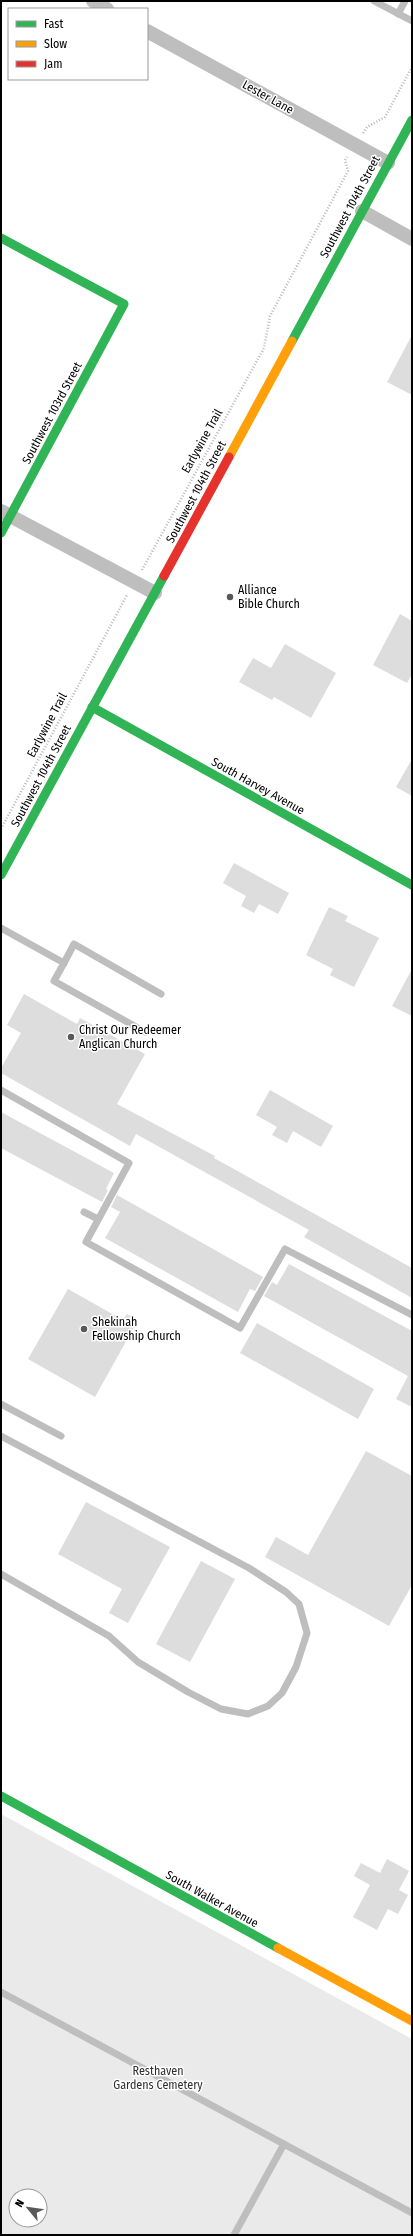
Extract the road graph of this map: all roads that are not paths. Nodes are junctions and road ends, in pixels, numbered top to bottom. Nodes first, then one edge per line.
1 (93, 1) edge
2 (374, 1) edge
3 (405, 1) edge
4 (106, 8) edge
5 (398, 14) junction
6 (412, 21) edge
7 (148, 32) edge
8 (412, 120) edge
9 (388, 163) junction
10 (362, 211) junction
11 (1, 238) edge
12 (412, 239) edge
13 (6, 514) edge
14 (1, 534) edge
15 (155, 593) junction
16 (92, 707) junction
17 (1, 875) edge
18 (412, 885) edge
19 (1, 928) edge
20 (64, 963) junction
21 (161, 994) dead end
22 (145, 1032) dead end
23 (1, 1090) edge
24 (84, 1212) dead end
25 (98, 1219) junction
26 (412, 1315) edge
27 (1, 1404) edge
28 (1, 1436) edge
29 (61, 1436) dead end
30 (1, 1574) edge
31 (1, 1796) edge
32 (1, 1992) edge
33 (412, 2021) edge
34 (284, 2144) junction
35 (412, 2213) edge
36 (234, 2235) edge

1 - 4 street
2 - 5 lane
3 - 5 lane
5 - 6 lane
7 - 9 street, Lester Lane
8 - 9 street, Southwest 104th Street
9 - 10 street, Southwest 104th Street
10 - 12 street
10 - 15 street, Southwest 104th Street
11 - 13 street, Southwest 103rd Street
13 - 14 street, Southwest 103rd Street
13 - 15 street
15 - 16 street, Southwest 104th Street
16 - 17 street, Southwest 104th Street
16 - 18 street, South Harvey Avenue
19 - 20 lane
20 - 21 lane
20 - 22 lane
23 - 25 lane
24 - 25 lane
25 - 26 lane
27 - 29 lane
28 - 30 lane
31 - 33 street, South Walker Avenue
32 - 34 lane
34 - 35 lane
34 - 36 lane

